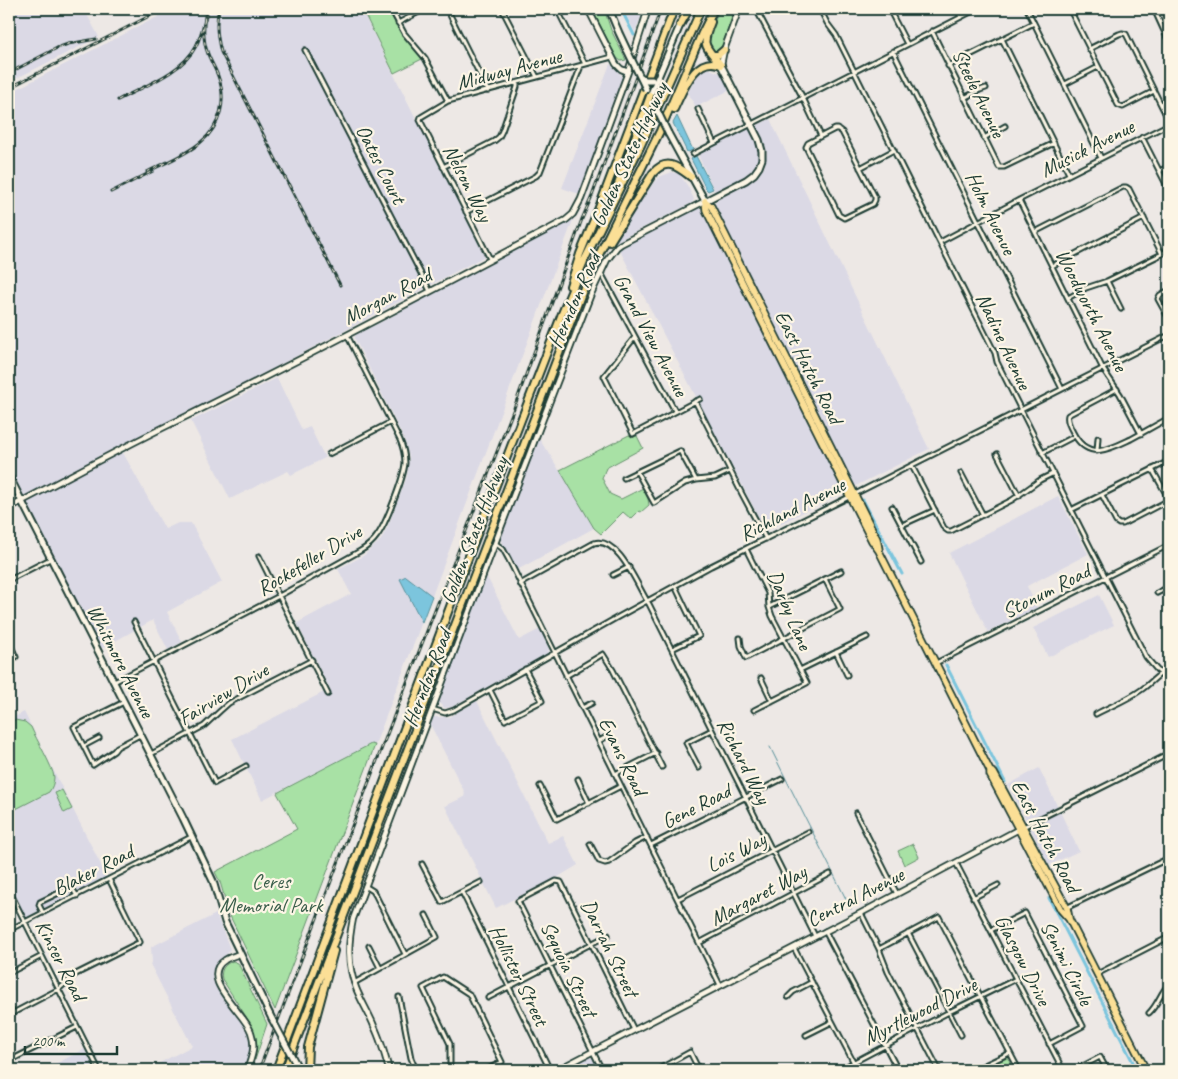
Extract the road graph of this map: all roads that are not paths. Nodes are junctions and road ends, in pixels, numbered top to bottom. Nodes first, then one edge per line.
1 (391, 9) edge
2 (425, 9) edge
3 (447, 9) edge
4 (502, 9) edge
5 (557, 9) edge
6 (588, 9) edge
7 (609, 9) edge
8 (648, 9) edge
9 (674, 9) edge
10 (687, 9) edge
11 (701, 9) edge
12 (715, 9) edge
13 (739, 9) edge
14 (756, 9) edge
15 (820, 9) edge
16 (889, 9) edge
17 (956, 9) edge
18 (977, 9) edge
19 (1027, 9) edge
20 (1071, 9) edge
21 (1154, 9) edge
22 (961, 17) junction
23 (398, 22) junction
24 (1034, 23) junction
25 (680, 26) joint
26 (932, 31) junction
27 (1002, 39) junction
28 (1169, 42) edge
29 (907, 44) junction
30 (1089, 49) junction
31 (305, 50) dead end
32 (724, 50) junction
33 (893, 51) junction
34 (713, 55) junction
35 (612, 57) junction
36 (583, 65) junction
37 (721, 65) junction
38 (948, 66) junction
39 (1098, 67) junction
40 (854, 71) junction
41 (628, 72) junction
42 (660, 73) junction
43 (640, 76) junction
44 (537, 77) junction
45 (517, 83) junction
46 (1064, 84) junction
47 (986, 88) dead end
48 (488, 90) junction
49 (1154, 92) junction
50 (650, 96) junction
51 (802, 98) junction
52 (964, 98) junction
53 (448, 101) junction
54 (698, 109) dead end
55 (420, 120) joint
56 (1169, 122) edge
57 (751, 124) junction
58 (1005, 126) dead end
59 (660, 131) junction
60 (821, 136) junction
61 (1142, 137) junction
62 (984, 138) junction
63 (714, 143) junction
64 (1054, 143) junction
65 (894, 150) junction
66 (693, 154) dead end
67 (1101, 158) junction
68 (1169, 166) edge
69 (443, 167) junction
70 (860, 168) junction
71 (1160, 171) junction
72 (1069, 174) junction
73 (691, 176) junction
74 (1169, 190) edge
75 (1019, 200) junction
76 (704, 201) junction
77 (466, 212) junction
78 (1144, 218) junction
79 (978, 221) junction
80 (602, 226) junction
81 (1035, 232) junction
82 (940, 242) junction
83 (1169, 249) edge
84 (1162, 254) junction
85 (490, 259) junction
86 (597, 259) junction
87 (1052, 266) junction
88 (601, 272) junction
89 (1106, 282) junction
90 (1169, 290) edge
91 (430, 291) junction
92 (1068, 298) junction
93 (1121, 309) dead end
94 (561, 316) junction
95 (1169, 319) edge
96 (348, 335) junction
97 (1169, 335) edge
98 (635, 337) junction
99 (1103, 369) junction
100 (1062, 389) junction
101 (1117, 389) junction
102 (700, 399) dead end
103 (695, 401) junction
104 (1021, 410) junction
105 (674, 411) junction
106 (1169, 418) edge
107 (391, 422) junction
108 (1140, 434) junction
109 (1075, 436) junction
110 (1098, 438) dead end
111 (1097, 451) junction
112 (1042, 453) junction
113 (329, 454) dead end
114 (997, 454) dead end
115 (1169, 460) edge
116 (912, 466) junction
117 (1152, 469) junction
118 (730, 471) junction
119 (637, 472) junction
120 (961, 473) dead end
121 (1052, 474) junction
122 (9, 476) edge
123 (624, 478) dead end
124 (696, 480) junction
125 (1102, 494) junction
126 (852, 495) junction
127 (1018, 496) junction
128 (1169, 500) edge
129 (22, 501) junction
130 (892, 507) dead end
131 (9, 508) edge
132 (935, 510) junction
133 (1071, 510) junction
134 (983, 515) junction
135 (902, 525) junction
136 (766, 539) junction
137 (495, 543) junction
138 (1169, 545) edge
139 (746, 549) junction
140 (259, 556) dead end
141 (51, 559) junction
142 (921, 562) dead end
143 (629, 567) junction
144 (841, 570) dead end
145 (613, 575) dead end
146 (1105, 578) junction
147 (825, 579) junction
148 (9, 580) edge
149 (520, 584) junction
150 (675, 586) junction
151 (1169, 587) edge
152 (1158, 593) dead end
153 (279, 596) junction
154 (647, 601) junction
155 (769, 607) junction
156 (134, 622) dead end
157 (867, 637) dead end
158 (740, 638) dead end
159 (783, 638) junction
160 (9, 642) edge
161 (672, 649) junction
162 (836, 652) junction
163 (555, 653) junction
164 (16, 657) dead end
165 (312, 660) junction
166 (154, 662) junction
167 (936, 663) junction
168 (1169, 668) edge
169 (525, 669) junction
170 (800, 670) junction
171 (1161, 673) junction
172 (847, 675) dead end
173 (566, 676) junction
174 (760, 678) dead end
175 (1169, 680) edge
176 (114, 682) junction
177 (490, 690) junction
178 (328, 694) dead end
179 (772, 701) junction
180 (124, 702) junction
181 (592, 704) dead end
182 (582, 708) junction
183 (432, 709) junction
184 (754, 710) dead end
185 (1096, 714) dead end
186 (712, 730) junction
187 (190, 733) junction
188 (140, 735) junction
189 (608, 736) dead end
190 (99, 738) dead end
191 (598, 740) junction
192 (84, 746) junction
193 (656, 753) junction
194 (150, 754) junction
195 (1169, 754) edge
196 (246, 766) dead end
197 (662, 767) dead end
198 (699, 768) dead end
199 (615, 774) junction
200 (782, 778) dead end
201 (578, 779) dead end
202 (540, 786) dead end
203 (621, 786) junction
204 (746, 798) junction
205 (589, 803) junction
206 (856, 812) dead end
207 (1021, 828) junction
208 (808, 832) dead end
209 (191, 837) junction
210 (646, 837) junction
211 (590, 844) dead end
212 (651, 846) junction
213 (772, 850) junction
214 (1169, 858) edge
215 (956, 863) junction
216 (422, 864) dead end
217 (830, 874) dead end
218 (109, 879) junction
219 (558, 881) joint
220 (481, 882) dead end
221 (998, 885) dead end
222 (365, 886) junction
223 (9, 890) edge
224 (462, 892) junction
225 (794, 893) junction
226 (897, 894) junction
227 (77, 896) junction
228 (974, 898) junction
229 (678, 899) junction
230 (1064, 909) junction
231 (43, 912) junction
232 (861, 913) junction
233 (426, 915) dead end
234 (344, 916) junction
235 (25, 922) junction
236 (9, 930) edge
237 (825, 930) junction
238 (991, 930) junction
239 (908, 933) junction
240 (608, 935) dead end
241 (815, 936) junction
242 (1169, 938) edge
243 (699, 943) junction
244 (591, 944) junction
245 (369, 946) dead end
246 (793, 947) junction
247 (879, 949) junction
248 (239, 954) junction
249 (405, 954) junction
250 (42, 956) junction
251 (550, 966) junction
252 (380, 968) junction
253 (9, 973) edge
254 (1097, 974) junction
255 (1016, 979) junction
256 (354, 982) junction
257 (812, 982) junction
258 (1169, 984) edge
259 (720, 985) junction
260 (508, 987) junction
261 (59, 989) junction
262 (981, 996) junction
263 (399, 997) dead end
264 (788, 997) dead end
265 (488, 998) dead end
266 (949, 1012) junction
267 (1149, 1013) dead end
268 (9, 1015) edge
269 (832, 1022) junction
270 (77, 1027) junction
271 (917, 1028) junction
272 (634, 1030) junction
273 (806, 1035) dead end
274 (961, 1035) dead end
275 (1049, 1044) junction
276 (885, 1046) junction
277 (593, 1051) junction
278 (1010, 1053) junction
279 (9, 1061) edge
280 (854, 1062) junction
281 (298, 1068) edge
282 (286, 1069) edge
283 (98, 1070) edge
284 (247, 1070) edge
285 (276, 1070) edge
286 (307, 1070) edge
287 (389, 1070) edge
288 (416, 1070) edge
289 (450, 1070) edge
290 (486, 1070) edge
291 (550, 1070) edge
292 (556, 1070) edge
293 (602, 1070) edge
294 (657, 1070) edge
295 (699, 1070) edge
296 (839, 1070) edge
297 (898, 1070) edge
298 (939, 1070) edge
299 (974, 1070) edge
300 (1019, 1070) edge
301 (1063, 1070) edge
302 (1075, 1070) edge
303 (1107, 1070) edge
304 (1146, 1070) edge

1 - 23 street
2 - 23 street
3 - 48 street
4 - 44 street
5 - 36 street
6 - 35 street
7 - 43 main road, East Hatch Road, bridge
8 - 41 street, Morgan Road
9 - 94 highway
10 - 25 highway
11 - 80 highway, Golden State Highway
12 - 34 highway
12 - 59 highway, Golden State Highway
13 - 32 street
14 - 51 street
15 - 40 street, Nadine Avenue
16 - 29 street
17 - 22 street
18 - 22 street
19 - 24 street
20 - 30 street
21 - 28 street
22 - 26 street
23 - 53 street
24 - 27 street
24 - 46 street
25 - 42 main road
26 - 29 street
26 - 38 street, Steele Avenue
27 - 38 street
27 - 64 street
29 - 33 street
30 - 39 street
30 - 49 street
31 - 91 street, Oates Court
32 - 34 highway
32 - 37 street
33 - 40 street
33 - 79 street, Holm Avenue
34 - 37 highway
35 - 36 street, Midway Avenue
35 - 41 street
36 - 44 street, Midway Avenue
36 - 77 street
37 - 57 main road, Herndon Road
37 - 59 highway
38 - 52 street, Steele Avenue
39 - 46 street
39 - 49 street
40 - 51 street
40 - 65 street, Nadine Avenue
41 - 85 street, Morgan Road
42 - 43 main road, bridge
42 - 50 main road
43 - 50 main road, East Hatch Road, bridge
44 - 45 street, Midway Avenue
45 - 48 street, Midway Avenue
45 - 69 street
46 - 67 street
47 - 52 street
48 - 53 street, Midway Avenue
49 - 56 street
50 - 73 main road, East Hatch Road, bridge
50 - 80 highway
51 - 57 street
51 - 60 street
52 - 62 street, Steele Avenue
53 - 55 street, Midway Avenue
54 - 63 street
55 - 69 street, Nelson Way
56 - 61 street, Musick Avenue
57 - 63 street
57 - 76 main road, Herndon Road
58 - 62 street
59 - 86 highway, Golden State Highway
60 - 70 street
60 - 70 street
61 - 67 street, Musick Avenue
61 - 71 street
62 - 64 street, Steele Avenue
63 - 66 street
64 - 72 street
65 - 70 street
65 - 82 street, Nadine Avenue
67 - 72 street, Musick Avenue
68 - 71 street
69 - 77 street, Nelson Way
71 - 74 street
72 - 75 street, Musick Avenue
73 - 76 main road, East Hatch Road
73 - 86 highway
75 - 79 street, Musick Avenue
75 - 81 street, Woodworth Avenue
76 - 88 street, Herndon Road
76 - 126 main road, East Hatch Road
77 - 85 street, Nelson Way
78 - 81 street
78 - 84 street
78 - 87 street
79 - 82 street, Musick Avenue
79 - 100 street, Holm Avenue
80 - 94 highway, Golden State Highway
81 - 87 street, Woodworth Avenue
82 - 104 street, Nadine Avenue
83 - 84 street
84 - 89 street
85 - 91 street, Morgan Road
86 - 234 highway, Golden State Highway
87 - 92 street, Woodworth Avenue
88 - 98 street, Grand View Avenue
88 - 137 street, Herndon Road
89 - 92 street
89 - 93 street
90 - 95 street
91 - 96 street, Morgan Road
92 - 99 street, Woodworth Avenue
94 - 285 highway, Golden State Highway
96 - 107 street, Rockefeller Drive
96 - 129 street, Morgan Road
97 - 99 street, Richland Avenue
98 - 105 street, Grand View Avenue
98 - 105 street
99 - 100 street, Richland Avenue
99 - 101 street, Woodworth Avenue
100 - 104 street, Richland Avenue
101 - 108 street, Woodworth Avenue
101 - 109 street
102 - 103 street
103 - 105 street
103 - 118 street
104 - 112 street, Nadine Avenue
104 - 116 street, Richland Avenue
106 - 108 street
107 - 113 street
107 - 153 street, Rockefeller Drive
108 - 111 street
109 - 111 street
109 - 112 street
110 - 111 street
112 - 121 street, Nadine Avenue
114 - 127 street
115 - 117 street
116 - 126 street, Richland Avenue
116 - 132 street
117 - 125 street
117 - 128 street
118 - 124 street
118 - 136 street
119 - 123 street
119 - 124 street
119 - 124 street
120 - 134 street
121 - 127 street
121 - 133 street, Nadine Avenue
122 - 129 main road, Whitmore Avenue
125 - 128 street
125 - 133 street
126 - 136 street, Richland Avenue
126 - 167 main road, East Hatch Road
127 - 134 street
129 - 131 street, Morgan Road
129 - 141 main road, Whitmore Avenue
130 - 135 street
132 - 134 street
132 - 135 street
133 - 146 street, Nadine Avenue
135 - 142 street
136 - 139 street, Richland Avenue
137 - 149 street, Evans Road
137 - 183 street, Herndon Road
138 - 146 street, Stonum Road
139 - 150 street, Richland Avenue
139 - 155 street, Darby Lane
140 - 153 street
141 - 148 street
141 - 176 main road, Whitmore Avenue
143 - 145 street
143 - 149 street, Richard Way
143 - 154 street, Richard Way
144 - 147 street
146 - 167 street, Stonum Road
146 - 171 street, Nadine Avenue
147 - 155 street
147 - 159 street
149 - 163 street, Evans Road
150 - 154 street, Richland Avenue
150 - 161 street
151 - 152 street
153 - 165 street
153 - 166 street, Rockefeller Drive
154 - 161 street, Richard Way
154 - 163 street, Richland Avenue
155 - 159 street, Darby Lane
156 - 166 street
157 - 162 street
158 - 159 street
159 - 170 street, Darby Lane
160 - 164 street
161 - 186 street, Richard Way
162 - 170 street
162 - 172 street
163 - 169 street, Richland Avenue
163 - 173 street, Evans Road
165 - 178 street
165 - 187 street, Fairview Drive
166 - 176 street, Rockefeller Drive
166 - 187 street
167 - 207 main road, East Hatch Road
168 - 171 street
169 - 177 street, Richland Avenue
169 - 177 street
170 - 179 street, Darby Lane
171 - 175 street, Nadine Avenue
171 - 185 street
173 - 182 street, Evans Road
173 - 193 street
174 - 179 street
176 - 180 main road, Whitmore Avenue
177 - 183 street, Richland Avenue
179 - 184 street
180 - 188 main road, Whitmore Avenue
180 - 192 street
181 - 182 street
182 - 191 street, Evans Road
183 - 222 street, Herndon Road
186 - 198 street
186 - 204 street, Richard Way
187 - 194 street, Fairview Drive
187 - 196 street
188 - 192 street
188 - 194 main road, Whitmore Avenue
189 - 191 street
190 - 192 street
191 - 199 street, Evans Road
193 - 197 street
193 - 199 street
194 - 209 main road, Whitmore Avenue
195 - 207 street, Central Avenue
199 - 203 street, Evans Road
200 - 204 street, Gene Road
201 - 205 street
202 - 205 street
203 - 205 street
203 - 210 street, Evans Road
204 - 212 street, Gene Road
204 - 213 street, Richard Way
206 - 226 street
207 - 215 street, Central Avenue
207 - 230 main road, East Hatch Road
208 - 213 street, Lois Way
209 - 218 street, Blaker Road
209 - 248 main road, Whitmore Avenue
210 - 211 street
210 - 212 street, Evans Road
212 - 229 street, Evans Road
213 - 225 street, Richard Way
213 - 229 street, Lois Way
214 - 230 street
215 - 226 street, Central Avenue
215 - 228 street, Glasgow Drive
216 - 224 street
217 - 225 street, Margaret Way
218 - 227 street, Blaker Road
218 - 261 street
219 - 244 street, Darrah Street
219 - 251 street, Sequoia Street
220 - 224 street
221 - 228 street
222 - 249 street
222 - 256 street, Herndon Road
223 - 235 street, Kinser Road
224 - 260 street, Hollister Street
225 - 241 street, Richard Way
225 - 243 street, Margaret Way
226 - 232 street, Central Avenue
227 - 231 street, Blaker Road
227 - 231 street
228 - 238 street, Glasgow Drive
229 - 243 street, Evans Road
230 - 254 main road, East Hatch Road
231 - 235 street, Blaker Road
232 - 237 street, Central Avenue
232 - 247 street
233 - 249 street
234 - 282 highway, Golden State Highway
234 - 286 highway
235 - 236 street, Blaker Road
235 - 250 street, Kinser Road
237 - 241 street, Central Avenue
237 - 276 street
238 - 255 street, Glasgow Drive
238 - 275 street, Senimi Circle
239 - 247 street
239 - 262 street
239 - 266 street
240 - 244 street
241 - 246 street, Central Avenue
242 - 254 street
243 - 259 street, Evans Road
244 - 251 street
244 - 272 street, Darrah Street
245 - 252 street
246 - 257 street
246 - 259 street, Central Avenue
247 - 271 street
248 - 281 main road, Whitmore Avenue, bridge
248 - 284 street
249 - 252 street
250 - 253 street
250 - 261 street, Kinser Road
251 - 260 street
251 - 277 street, Sequoia Street
252 - 256 street
254 - 304 main road, East Hatch Road
255 - 262 street, Myrtlewood Drive
255 - 275 street, Glasgow Drive
256 - 287 street, Herndon Road
257 - 264 street
257 - 269 street
258 - 267 street
259 - 272 street, Central Avenue
260 - 265 street
260 - 291 street, Hollister Street
261 - 268 street
261 - 270 street, Kinser Road
262 - 266 street, Myrtlewood Drive
262 - 278 street
263 - 288 street
266 - 271 street, Myrtlewood Drive
266 - 274 street
269 - 273 street
269 - 280 street
270 - 279 street
270 - 283 street, Kinser Road
271 - 276 street, Myrtlewood Drive
271 - 298 street
272 - 277 street, Central Avenue
275 - 301 street, Glasgow Drive
276 - 280 street, Myrtlewood Drive
276 - 297 street
277 - 292 street, Central Avenue
277 - 293 street, Sequoia Street
278 - 299 street
278 - 300 street
280 - 296 street, Myrtlewood Drive
289 - 290 street
294 - 295 street
302 - 303 street

